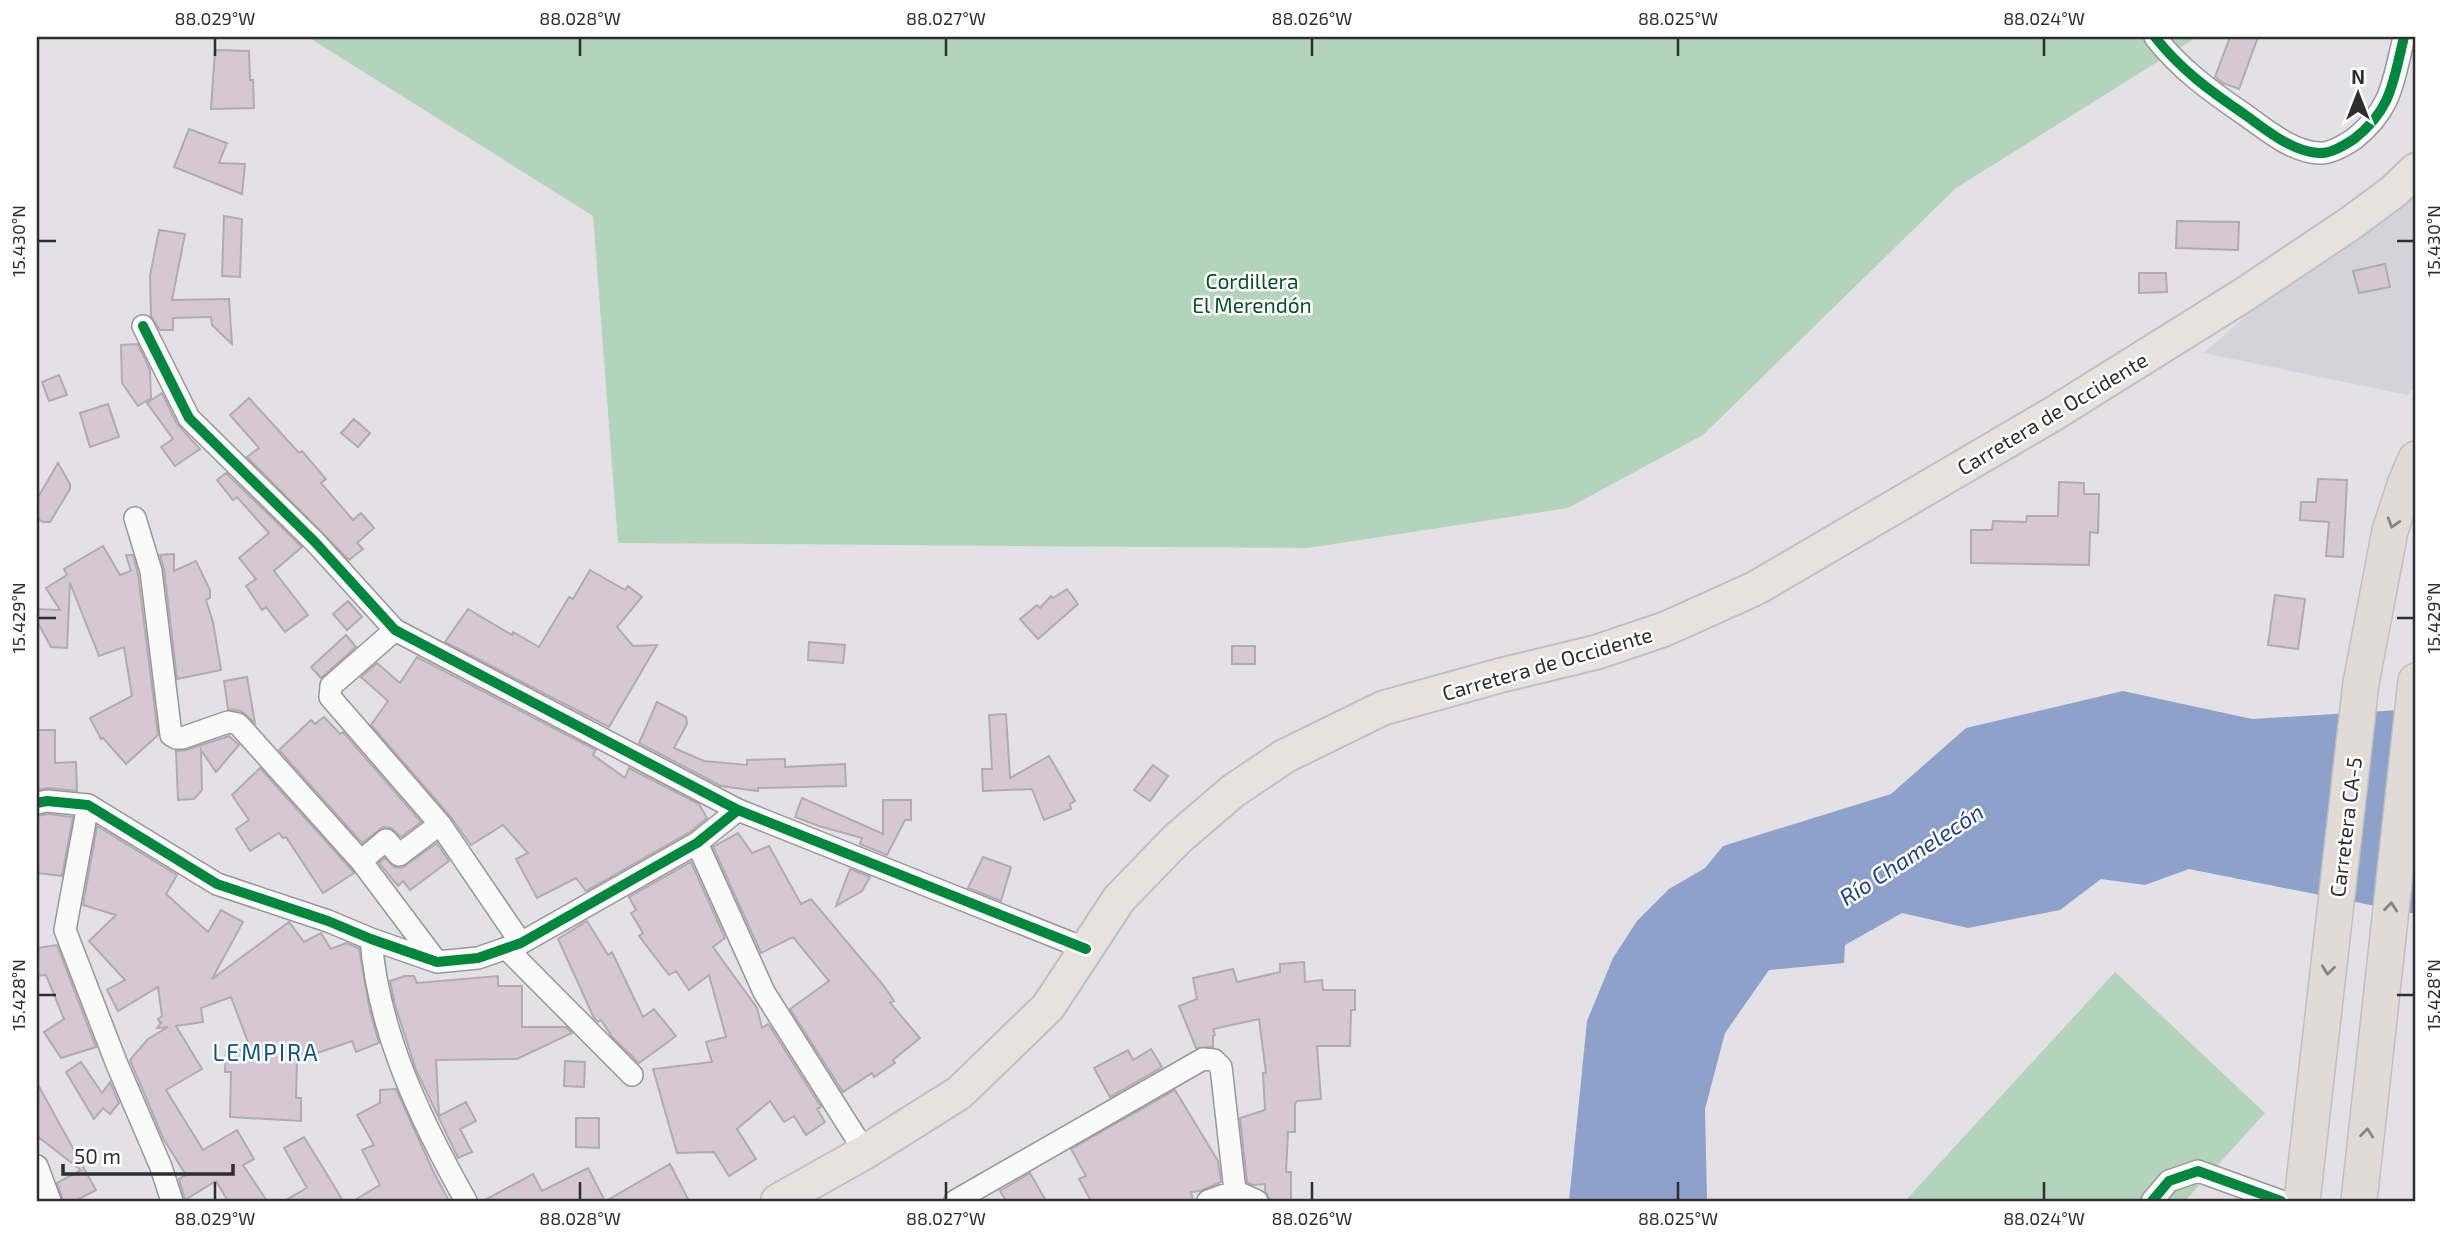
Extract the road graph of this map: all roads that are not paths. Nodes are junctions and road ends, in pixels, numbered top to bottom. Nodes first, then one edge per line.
1 (2155, 37) edge
2 (2404, 37) edge
3 (2416, 170) edge
4 (143, 326) dead end
5 (2416, 436) edge
6 (2411, 471) edge
7 (135, 518) dead end
8 (395, 630) junction
9 (2416, 681) edge
10 (37, 803) edge
11 (88, 805) junction
12 (738, 810) junction
13 (440, 824) junction
14 (697, 843) junction
15 (360, 861) junction
16 (371, 939) junction
17 (514, 945) junction
18 (1086, 948) junction
19 (437, 962) junction
20 (632, 1075) dead end
21 (865, 1152) junction
22 (37, 1166) edge
23 (1235, 1191) junction
24 (50, 1201) edge
25 (172, 1201) edge
26 (466, 1201) edge
27 (778, 1201) edge
28 (955, 1201) edge
29 (1208, 1201) edge
30 (1257, 1201) edge
31 (2152, 1201) edge
32 (2281, 1201) edge
33 (2302, 1201) edge
34 (2359, 1201) edge

1 - 2 street
3 - 18 main road, Carretera de Occidente
4 - 8 street
5 - 6 highway, Carretera CA-5
6 -> 33 highway, Carretera CA-5
7 - 15 street
8 - 12 street
8 - 13 street
34 -> 9 highway
10 - 11 street
11 - 16 street
11 - 25 street
12 - 14 street
12 - 18 street
13 - 15 street
13 - 17 street
14 - 17 street
14 - 21 street
15 - 19 street
16 - 19 street
16 - 26 street
17 - 19 street
17 - 20 street
18 - 21 main road, Carretera de Occidente
21 - 27 main road, Carretera de Occidente
22 - 24 street
23 - 28 street
23 - 29 street
23 - 30 street
31 - 32 street

